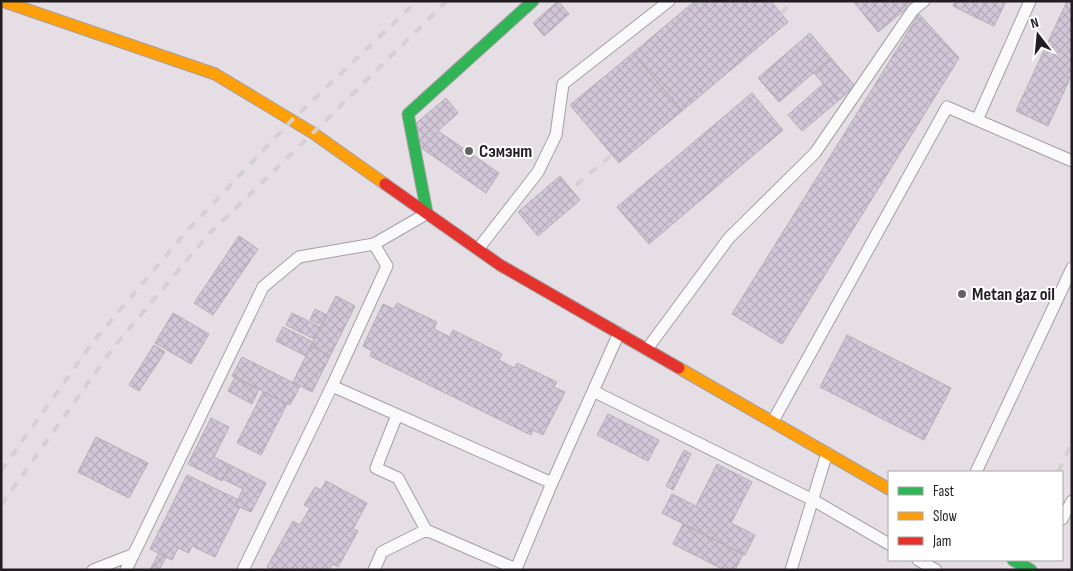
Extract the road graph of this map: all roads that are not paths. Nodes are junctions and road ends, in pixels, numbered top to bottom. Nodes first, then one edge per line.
1 (2, 1) edge
2 (533, 1) edge
3 (668, 1) edge
4 (924, 1) edge
5 (1030, 1) edge
6 (977, 120) junction
7 (1072, 161) edge
8 (427, 213) junction
9 (374, 244) junction
10 (478, 249) junction
11 (1072, 268) edge
12 (619, 333) junction
13 (647, 349) junction
14 (332, 386) junction
15 (593, 391) junction
16 (397, 415) junction
17 (773, 422) junction
18 (828, 453) junction
19 (976, 471) edge
20 (552, 483) junction
21 (888, 488) edge
22 (813, 500) junction
23 (1072, 501) edge
24 (1063, 518) edge
25 (426, 530) junction
26 (888, 543) edge
27 (134, 554) junction
28 (920, 561) edge
29 (1015, 561) edge
30 (516, 569) edge
31 (92, 570) edge
32 (126, 570) edge
33 (242, 570) edge
34 (374, 570) edge
35 (791, 570) edge
36 (936, 570) edge
37 (1031, 570) edge

1 - 8 main road
2 - 8 main road
3 - 10 lane
4 - 13 lane
5 - 6 lane
6 - 7 lane
6 - 17 lane
8 - 9 lane
8 - 10 main road
9 - 14 lane
9 - 27 lane
10 - 12 main road
11 - 19 lane
12 - 13 main road
12 - 15 lane
13 - 17 main road
14 - 16 lane
14 - 33 lane
15 - 20 lane
15 - 22 lane
16 - 20 lane
16 - 25 lane
17 - 18 main road
18 - 21 main road
18 - 22 lane
20 - 30 lane
22 - 26 lane
22 - 35 lane
23 - 24 lane
25 - 30 lane
25 - 34 lane
27 - 31 lane
27 - 32 lane
28 - 36 lane
29 - 37 main road

